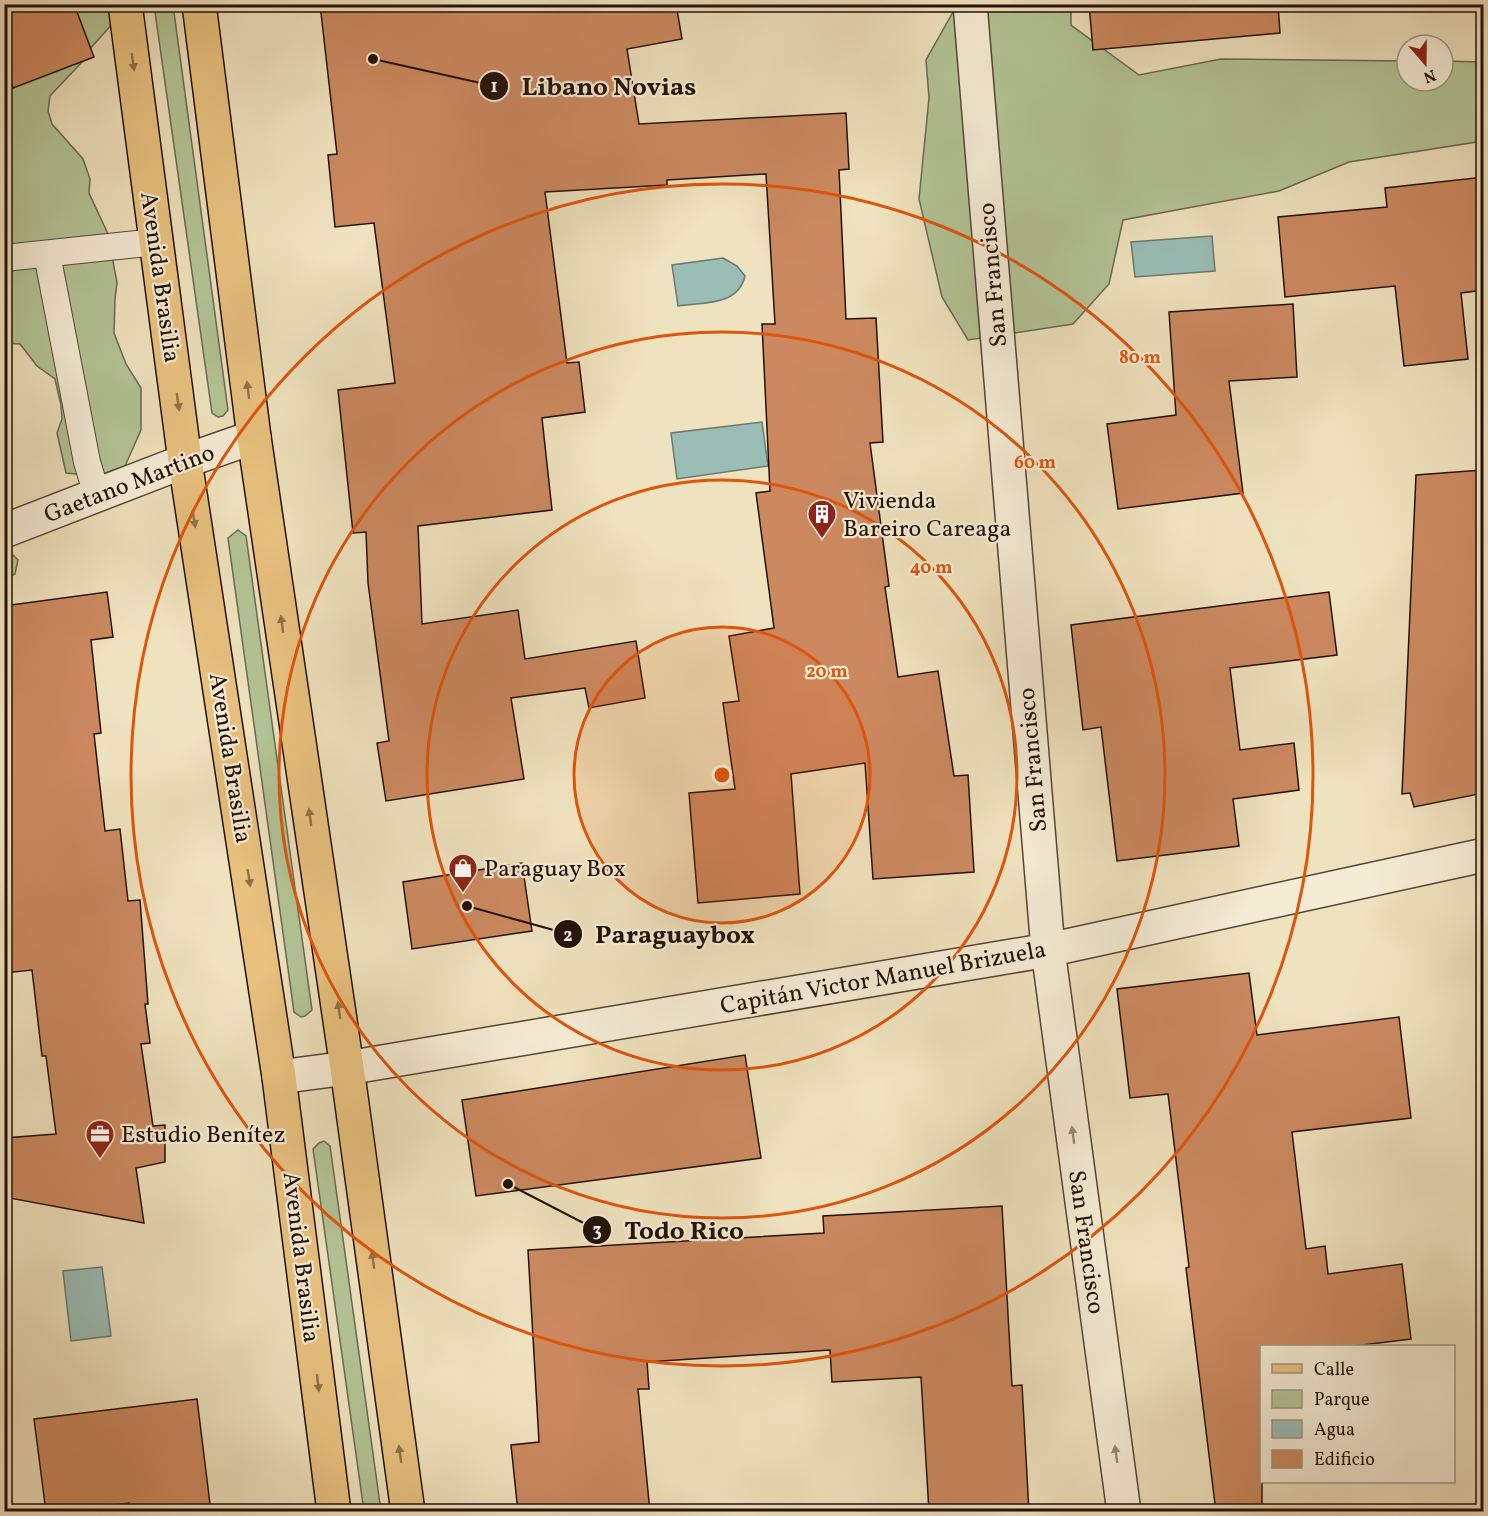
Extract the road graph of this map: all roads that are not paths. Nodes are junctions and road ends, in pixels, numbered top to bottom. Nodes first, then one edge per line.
1 (125, 4) edge
2 (199, 4) edge
3 (970, 4) edge
4 (156, 242) junction
5 (47, 254) junction
6 (4, 258) edge
7 (254, 437) junction
8 (185, 461) junction
9 (97, 495) junction
10 (4, 531) edge
11 (1484, 855) edge
12 (1048, 950) junction
13 (347, 1068) junction
14 (279, 1077) junction
15 (334, 1512) edge
16 (408, 1512) edge
17 (1124, 1512) edge

1 -> 4 main road, Avenida Brasilia
7 -> 2 main road
3 - 12 street, San Francisco
4 - 5 lane
4 -> 8 main road, Avenida Brasilia
5 - 6 lane
5 - 9 lane
7 - 8 street, Gaetano Martino
13 -> 7 main road
8 - 9 street, Gaetano Martino
8 -> 14 main road, Avenida Brasilia
9 - 10 street, Gaetano Martino
11 - 12 street, Capitán Victor Manuel Brizuela
12 - 13 street, Capitán Victor Manuel Brizuela
17 -> 12 street, San Francisco
13 - 14 street, Capitán Victor Manuel Brizuela
16 -> 13 main road
14 -> 15 main road, Avenida Brasilia

